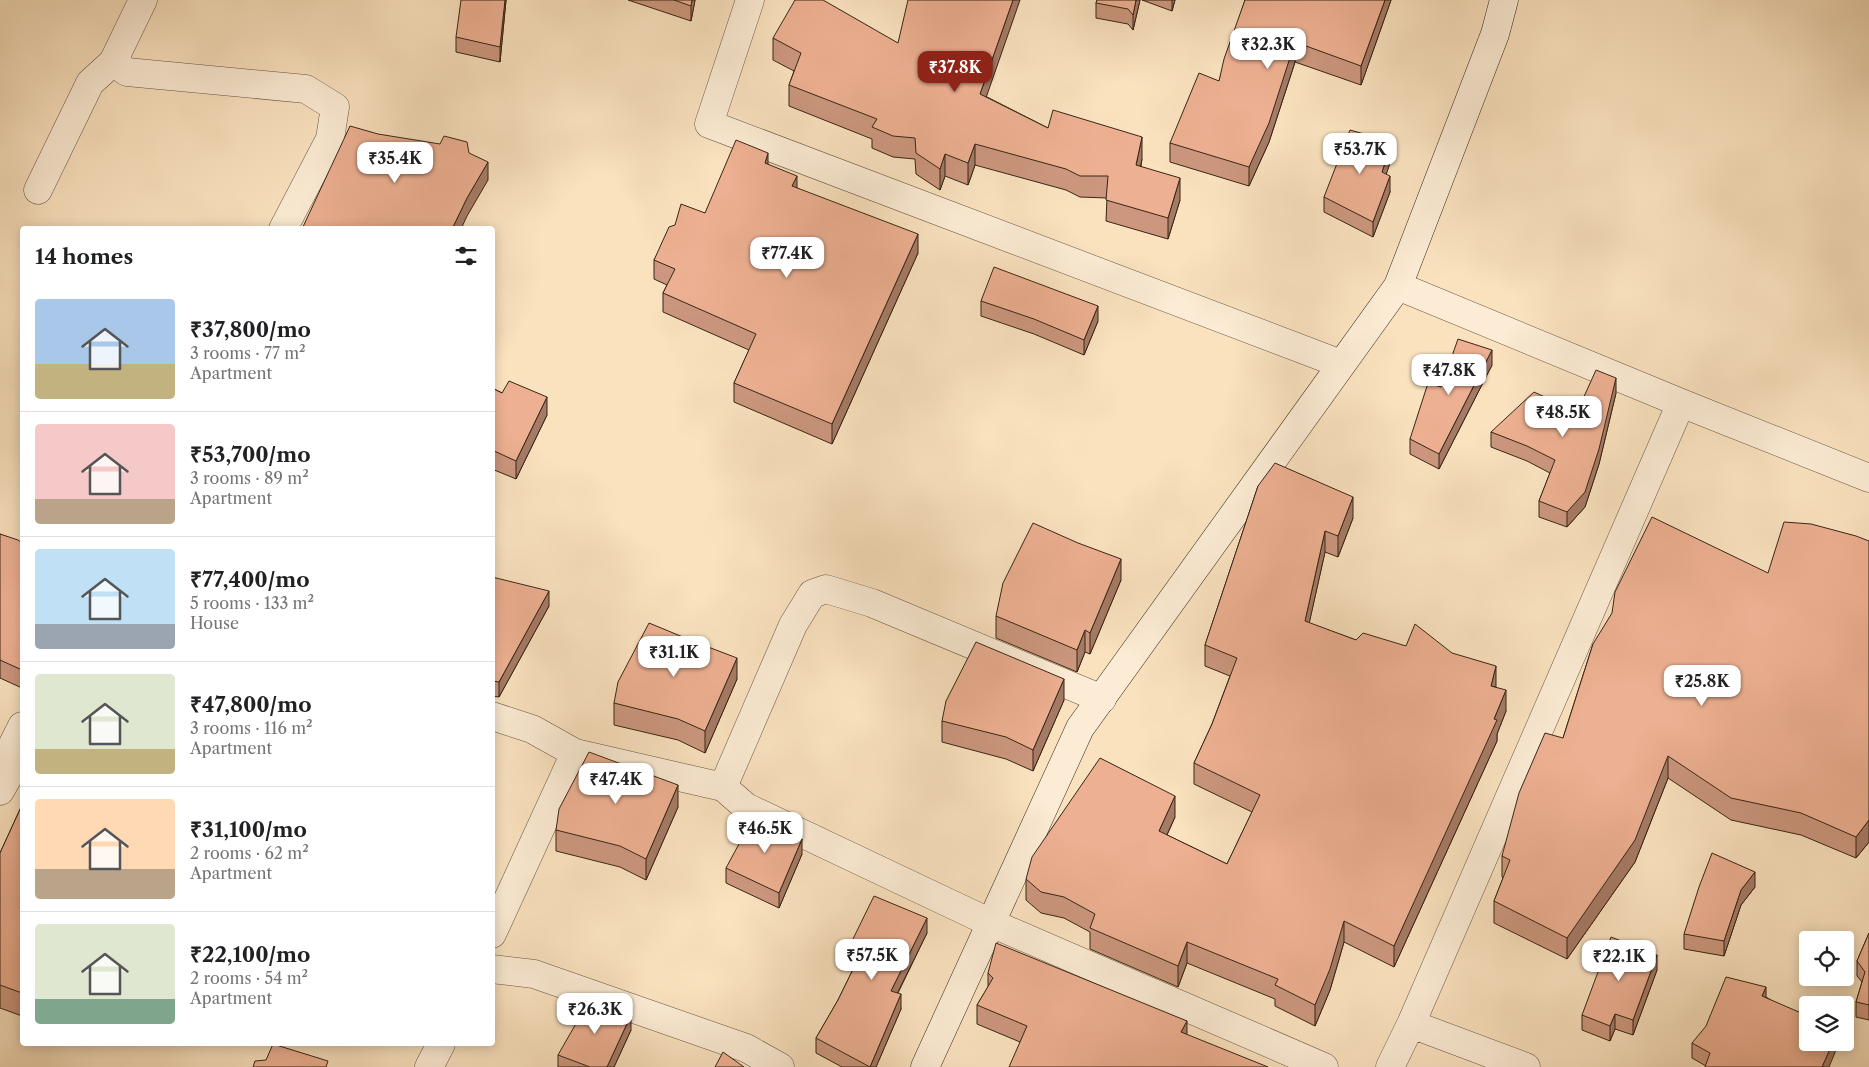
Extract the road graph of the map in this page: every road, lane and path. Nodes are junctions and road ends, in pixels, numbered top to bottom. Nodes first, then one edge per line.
1 (143, 0) edge
2 (750, 0) edge
3 (1504, 0) edge
4 (113, 62) junction
5 (38, 190) dead end
6 (285, 226) edge
7 (1398, 286) junction
8 (1342, 364) junction
9 (1681, 403) junction
10 (1869, 478) edge
11 (1102, 699) junction
12 (495, 717) edge
13 (20, 730) edge
14 (575, 753) junction
15 (10, 786) edge
16 (724, 787) junction
17 (991, 923) junction
18 (495, 927) edge
19 (495, 969) edge
20 (1411, 1024) junction
21 (439, 1046) edge
22 (429, 1067) edge
23 (780, 1067) edge
24 (926, 1067) edge
25 (1324, 1067) edge
26 (1390, 1067) edge
27 (1526, 1067) edge

1 - 4 street
2 - 8 street
3 - 7 street
4 - 5 street
4 - 6 street
7 - 8 street
7 - 9 street
8 - 11 street
9 - 10 street
9 - 20 street
11 - 16 street
11 - 17 street
12 - 14 street
13 - 15 street
14 - 16 street
14 - 18 street
16 - 17 street
17 - 24 street
17 - 25 street
19 - 23 street
20 - 26 street
20 - 27 street
21 - 22 street

